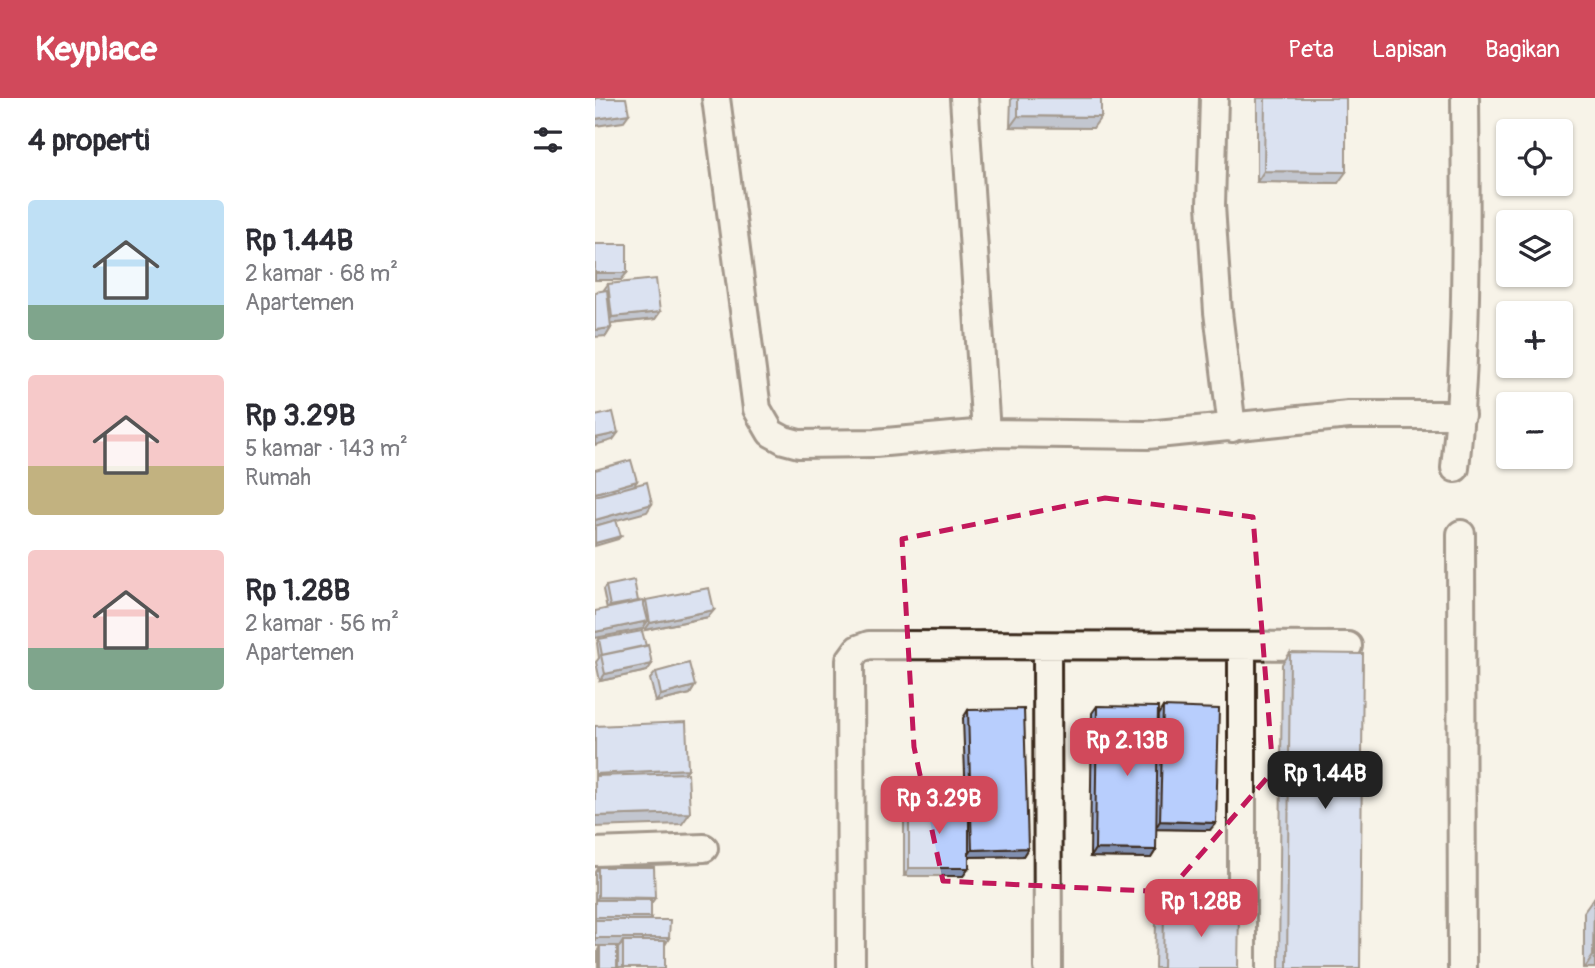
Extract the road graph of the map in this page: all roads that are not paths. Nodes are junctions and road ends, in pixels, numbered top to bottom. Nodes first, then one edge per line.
1 (716, 98) edge
2 (964, 98) edge
3 (1214, 98) edge
4 (1465, 98) edge
5 (1461, 415) junction
6 (1232, 428) junction
7 (986, 433) junction
8 (1455, 468) dead end
9 (1461, 534) dead end
10 (1348, 646) dead end
11 (1242, 647) junction
12 (1047, 648) junction
13 (703, 848) dead end
14 (595, 852) edge
15 (851, 968) edge
16 (1048, 968) edge
17 (1242, 968) edge
18 (1462, 968) edge

1 - 7 street
2 - 7 street
3 - 6 street
4 - 5 street
5 - 6 street
5 - 8 street
6 - 7 street
9 - 18 street
10 - 11 street
11 - 12 street
11 - 17 street
12 - 15 street
12 - 16 street
13 - 14 street

